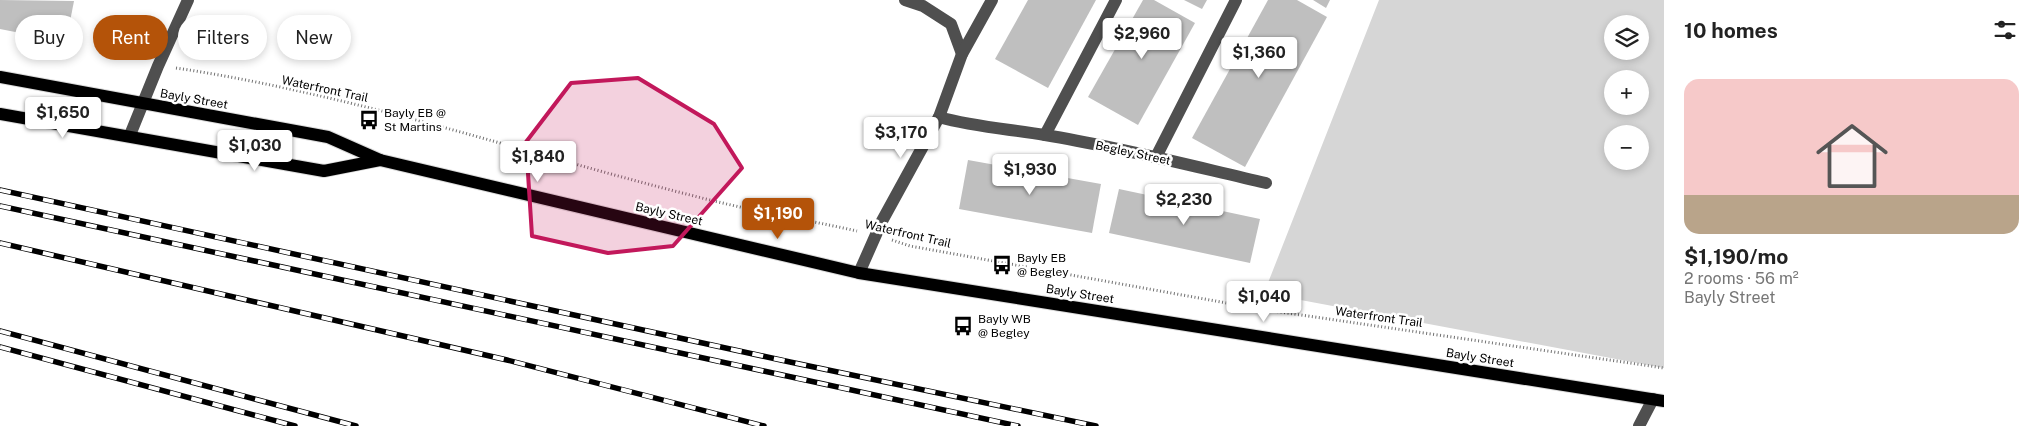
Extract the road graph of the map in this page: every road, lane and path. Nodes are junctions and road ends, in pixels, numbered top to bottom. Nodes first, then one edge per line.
1 (188, 0) edge
2 (905, 0) edge
3 (992, 0) edge
4 (1116, 0) edge
5 (1236, 0) edge
6 (962, 54) junction
7 (158, 66) junction
8 (0, 77) edge
9 (142, 104) junction
10 (0, 114) edge
11 (939, 117) junction
12 (1045, 135) junction
13 (130, 136) junction
14 (1156, 157) junction
15 (380, 160) junction
16 (1266, 184) dead end
17 (876, 235) junction
18 (859, 273) junction
19 (1664, 368) edge
20 (1659, 400) edge
21 (1639, 426) edge

1 - 7 street
2 - 6 street
3 - 6 street
4 - 12 street
5 - 14 street
6 - 11 street
7 - 9 street
7 - 17 path, Waterfront Trail
8 - 9 main road, Bayly Street
9 - 13 street
9 - 15 main road, Bayly Street
10 - 13 main road, Bayly Street
11 - 12 street, Begley Street
11 - 17 street
12 - 14 street, Begley Street
13 - 15 main road, Bayly Street
14 - 16 street, Begley Street
15 - 18 main road, Bayly Street
17 - 18 street
17 - 19 path, Waterfront Trail
18 - 20 main road, Bayly Street
20 - 21 street

